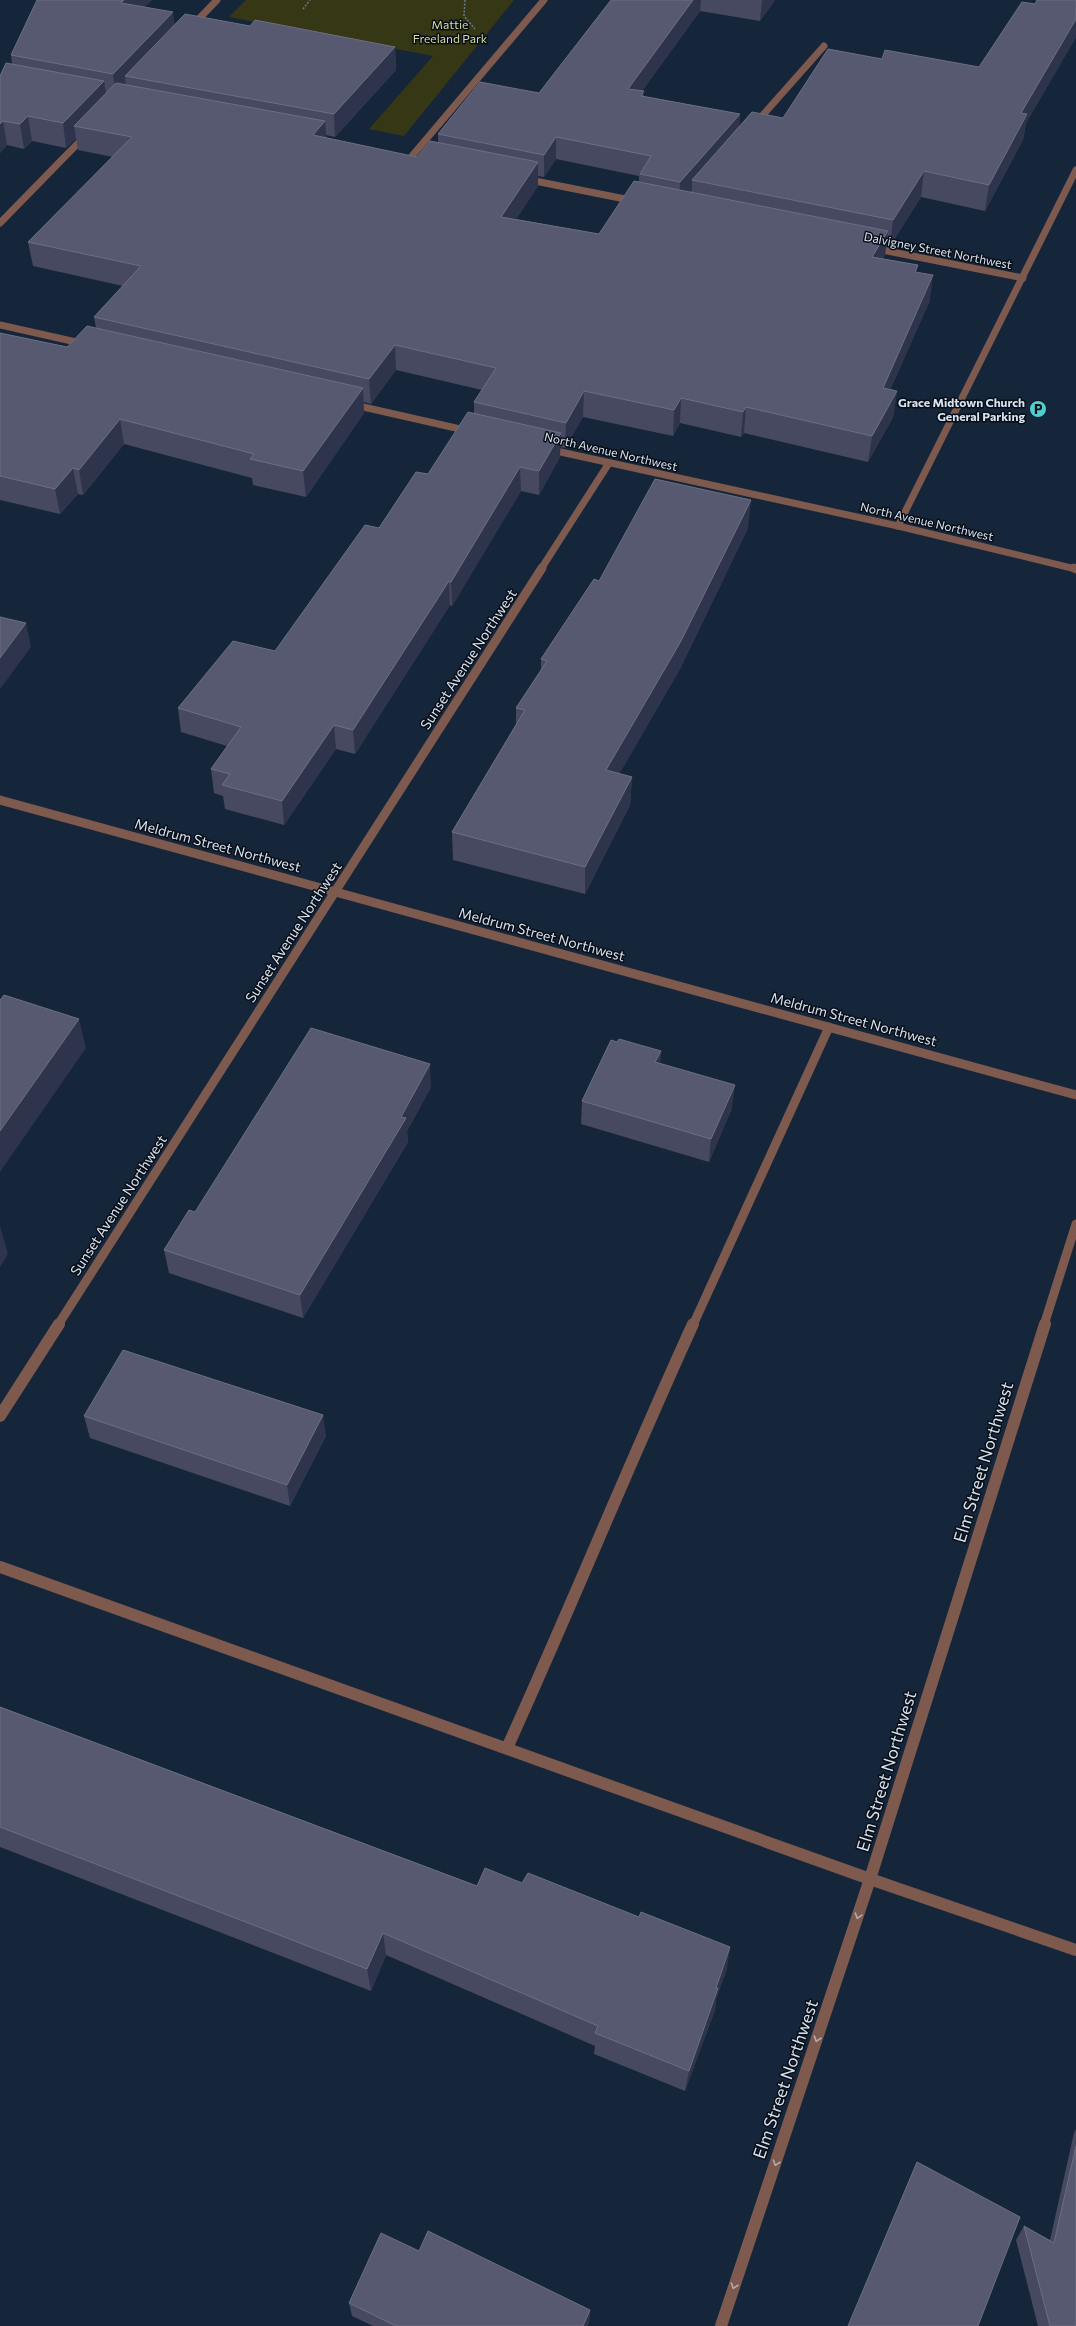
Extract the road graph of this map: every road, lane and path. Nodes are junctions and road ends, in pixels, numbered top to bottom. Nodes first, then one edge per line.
1 (217, 0) edge
2 (310, 0) edge
3 (465, 0) edge
4 (544, 0) edge
5 (303, 9) dead end
6 (475, 29) dead end
7 (184, 34) edge
8 (824, 46) dead end
9 (95, 126) edge
10 (750, 130) edge
11 (405, 155) edge
12 (412, 156) junction
13 (420, 158) edge
14 (1076, 170) edge
15 (520, 178) edge
16 (642, 202) edge
17 (0, 223) edge
18 (867, 247) edge
19 (1023, 278) junction
20 (0, 325) edge
21 (92, 346) edge
22 (339, 402) edge
23 (478, 433) edge
24 (540, 447) edge
25 (609, 463) junction
26 (898, 526) junction
27 (1076, 569) edge
28 (0, 800) edge
29 (336, 892) junction
30 (829, 1027) junction
31 (1076, 1095) edge
32 (1076, 1224) edge
33 (0, 1416) edge
34 (0, 1567) edge
35 (507, 1748) junction
36 (870, 1879) junction
37 (1076, 1950) edge
38 (721, 2326) edge

1 - 7 street
2 - 5 path
3 - 6 path
4 - 12 street
8 - 10 street
9 - 17 street
11 - 12 street
12 - 13 street
14 - 19 street
15 - 16 street
18 - 19 street, Dalvigney Street Northwest
19 - 26 street
20 - 21 street
22 - 23 street
24 - 25 street, North Avenue Northwest
25 - 26 street, North Avenue Northwest
25 - 29 street, Sunset Avenue Northwest
26 - 27 street, North Avenue Northwest
28 - 29 street, Meldrum Street Northwest
29 - 30 street, Meldrum Street Northwest
29 - 33 street, Sunset Avenue Northwest
30 - 31 street, Meldrum Street Northwest
30 - 35 street
32 - 36 street, Elm Street Northwest
34 - 35 street
35 - 36 street
36 - 37 street
36 -> 38 street, Elm Street Northwest

